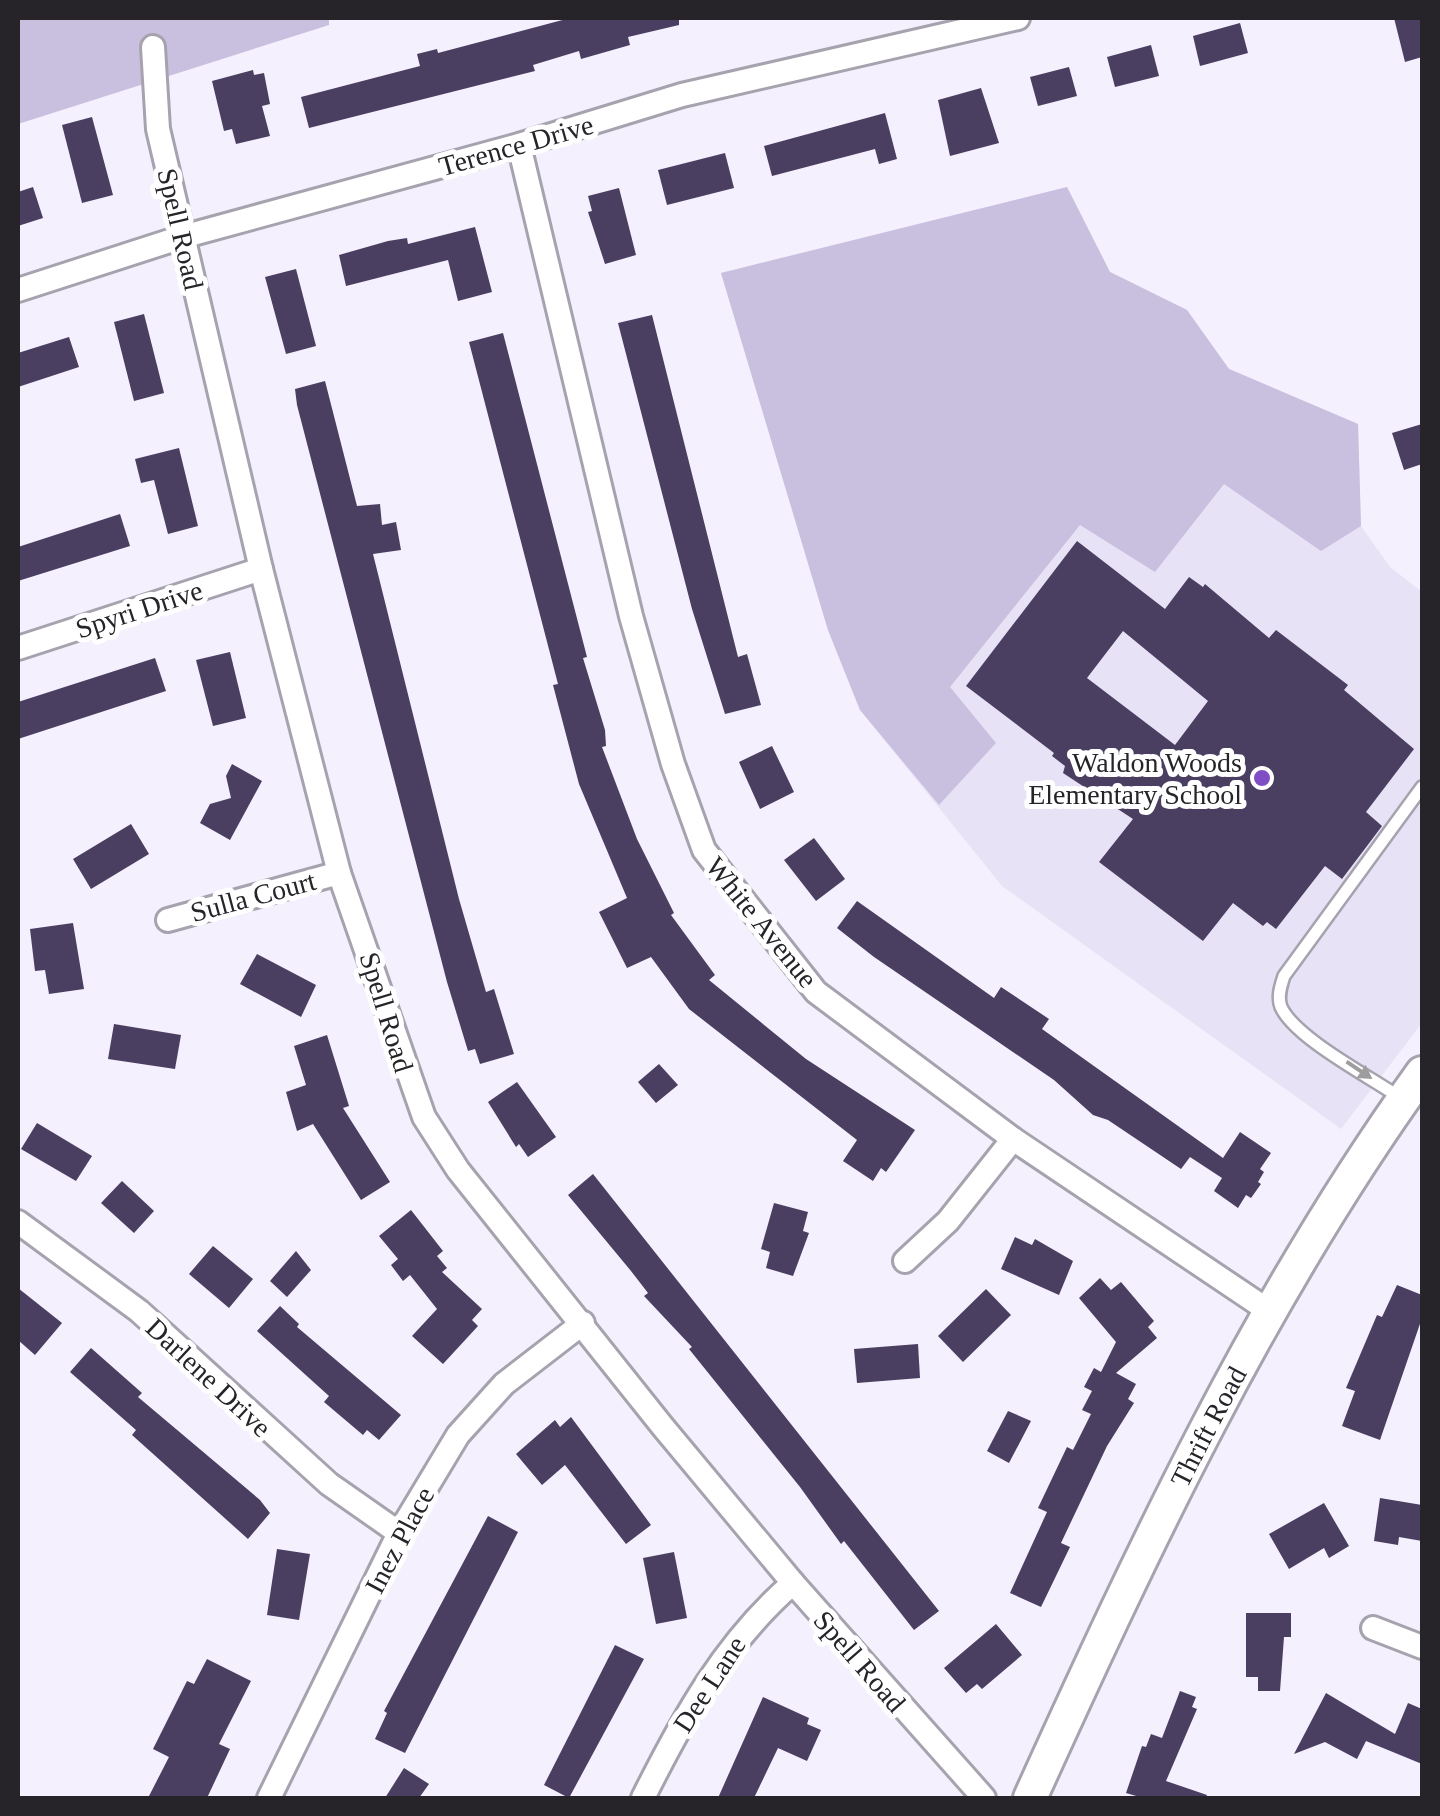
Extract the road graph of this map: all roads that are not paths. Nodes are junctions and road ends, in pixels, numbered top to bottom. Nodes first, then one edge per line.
1 (1018, 18) edge
2 (153, 48) dead end
3 (518, 145) junction
4 (182, 237) junction
5 (18, 290) edge
6 (261, 569) junction
7 (18, 648) edge
8 (1422, 787) edge
9 (338, 873) junction
10 (168, 920) dead end
11 (1413, 1086) edge
12 (1013, 1139) junction
13 (18, 1222) edge
14 (904, 1261) dead end
15 (1269, 1311) junction
16 (583, 1322) junction
17 (399, 1533) junction
18 (793, 1583) junction
19 (1373, 1628) dead end
20 (1422, 1647) edge
21 (269, 1798) edge
22 (643, 1798) edge
23 (984, 1798) edge
24 (1030, 1798) edge

1 - 3 street, Terence Drive
2 - 4 street, Spell Road
3 - 4 street, Terence Drive
3 - 12 street, White Avenue
4 - 5 street, Terence Drive
4 - 6 street, Spell Road
6 - 7 street, Spyri Drive
6 - 9 street, Spell Road
8 -> 11 lane
9 - 10 street, Sulla Court
9 - 16 street, Spell Road
11 - 15 street, Thrift Road
12 - 14 street
12 - 15 street, White Avenue
13 - 17 street, Darlene Drive
15 - 24 street, Thrift Road
16 - 17 street, Inez Place
16 - 18 street, Spell Road
17 - 21 street, Inez Place
18 - 22 street, Dee Lane
18 - 23 street, Spell Road
19 - 20 street

